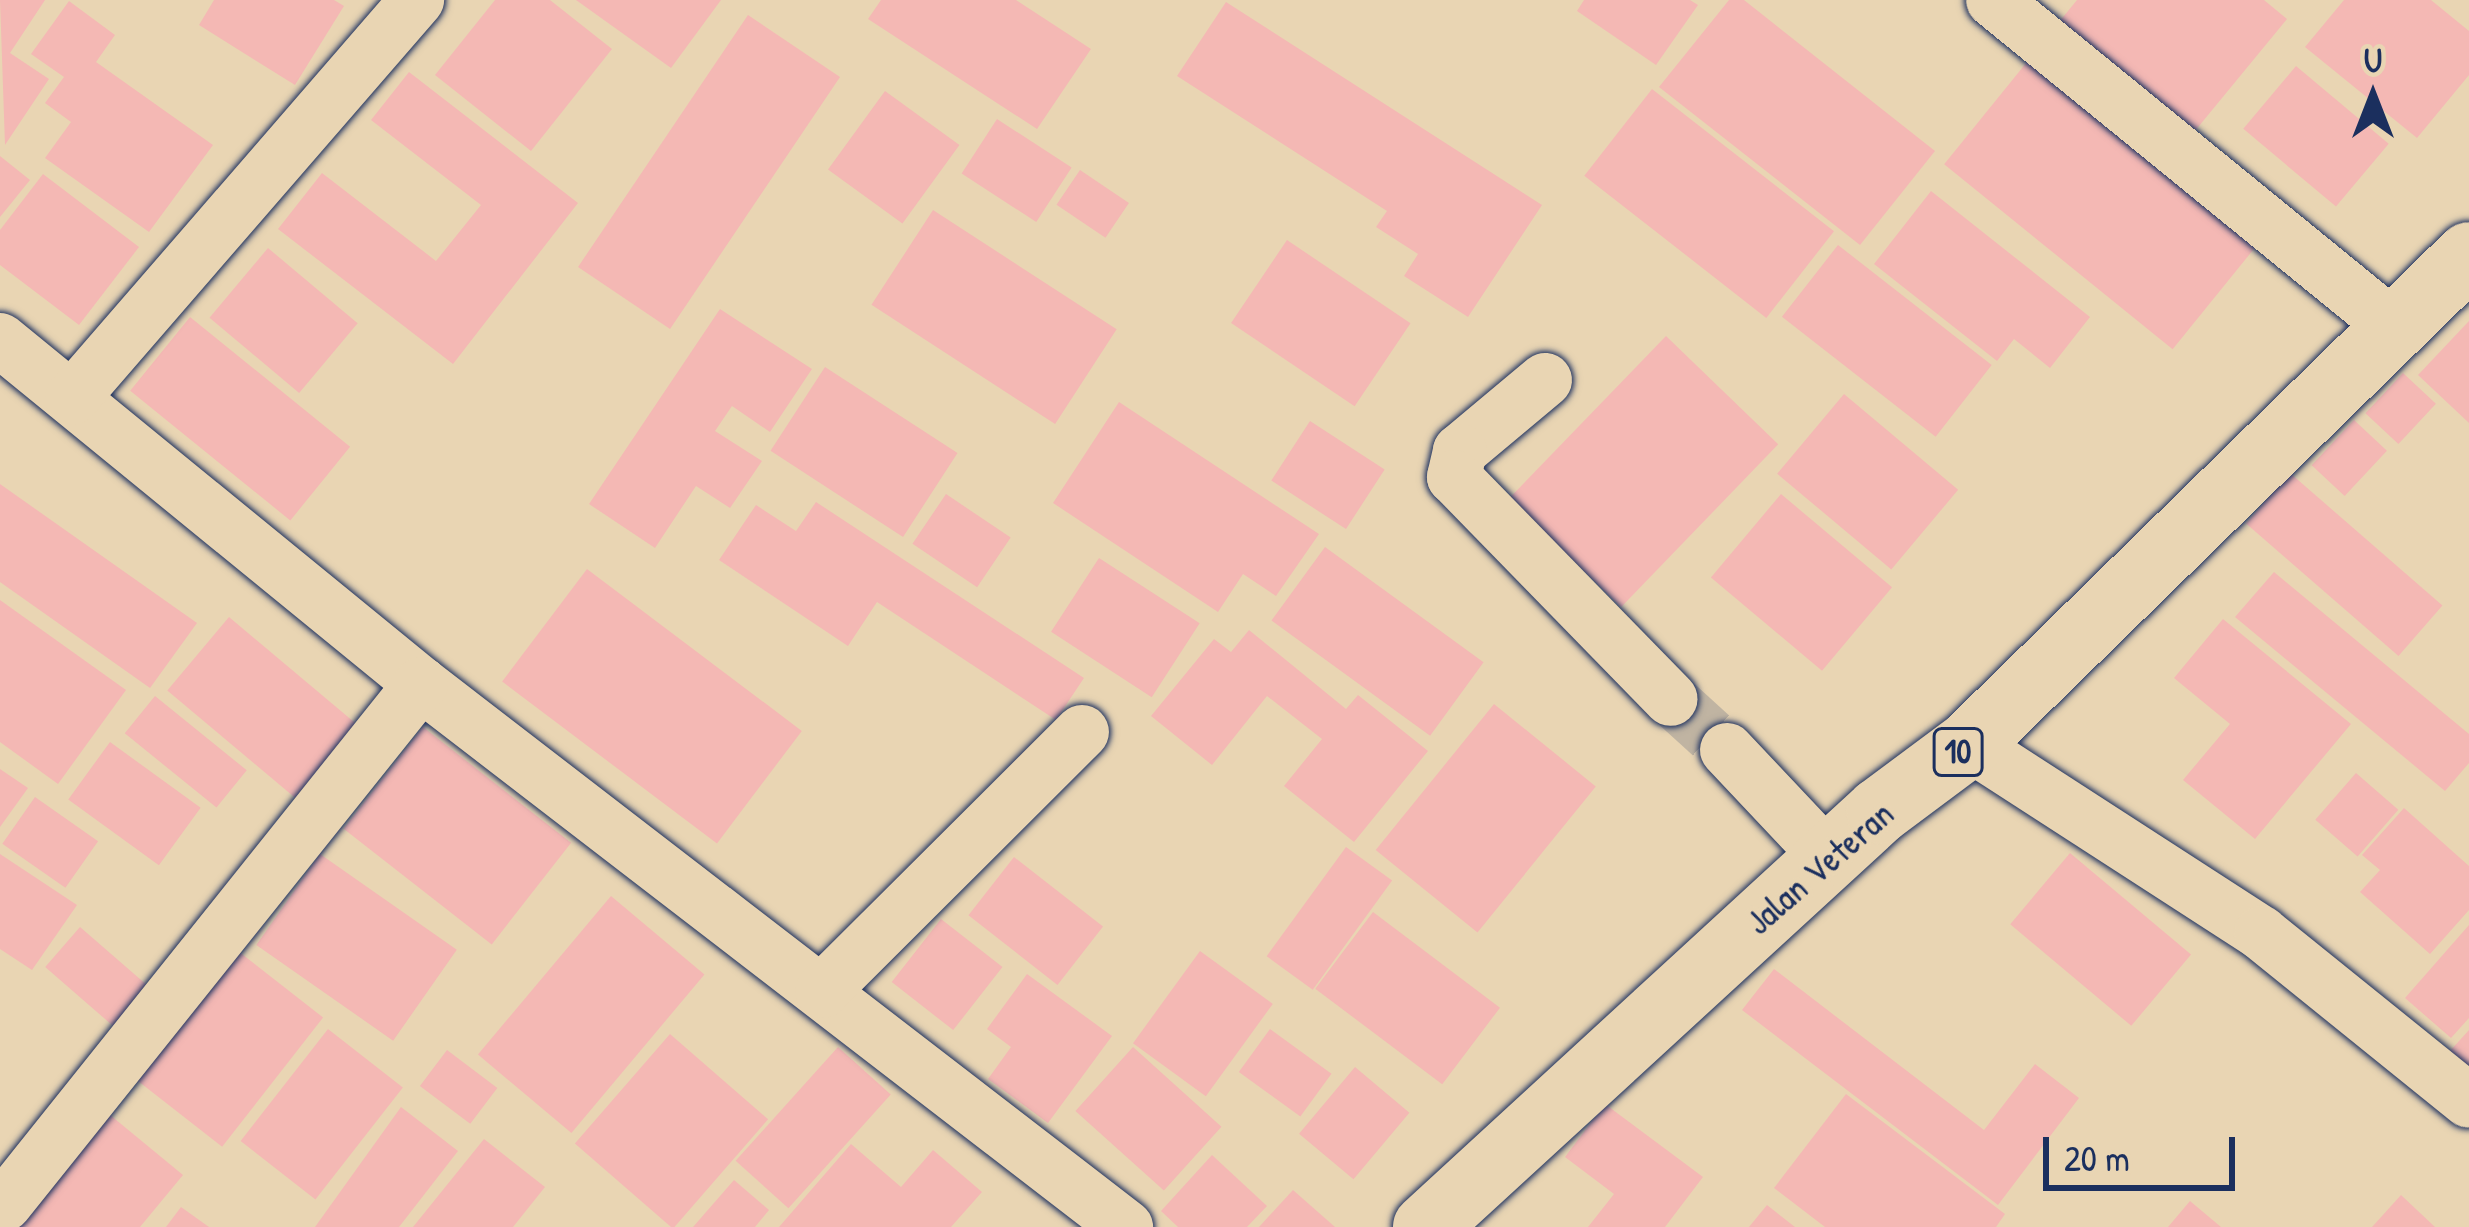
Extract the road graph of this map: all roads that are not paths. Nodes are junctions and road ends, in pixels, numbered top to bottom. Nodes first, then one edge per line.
1 (417, 0) edge
2 (1993, 0) edge
3 (2469, 255) edge
4 (2393, 326) junction
5 (0, 340) edge
6 (1545, 380) dead end
7 (73, 398) junction
8 (422, 684) junction
9 (1671, 699) tunnel mouth
10 (1082, 732) dead end
11 (1969, 743) junction
12 (1727, 750) tunnel mouth
13 (1828, 857) junction
14 (823, 991) junction
15 (2469, 1101) edge
16 (4, 1204) dead end
17 (1126, 1227) edge
18 (1426, 1227) edge

1 - 7 street
2 - 4 street
3 - 4 highway, Jalan Veteran / 10
4 - 11 highway, Jalan Veteran / 10
5 - 7 street
6 - 9 street
7 - 8 street
8 - 14 street
8 - 16 street
10 - 14 street
11 - 13 highway, Jalan Veteran / 10
11 - 15 street
12 - 13 street
13 - 18 highway, Jalan Veteran / 10
14 - 17 street

